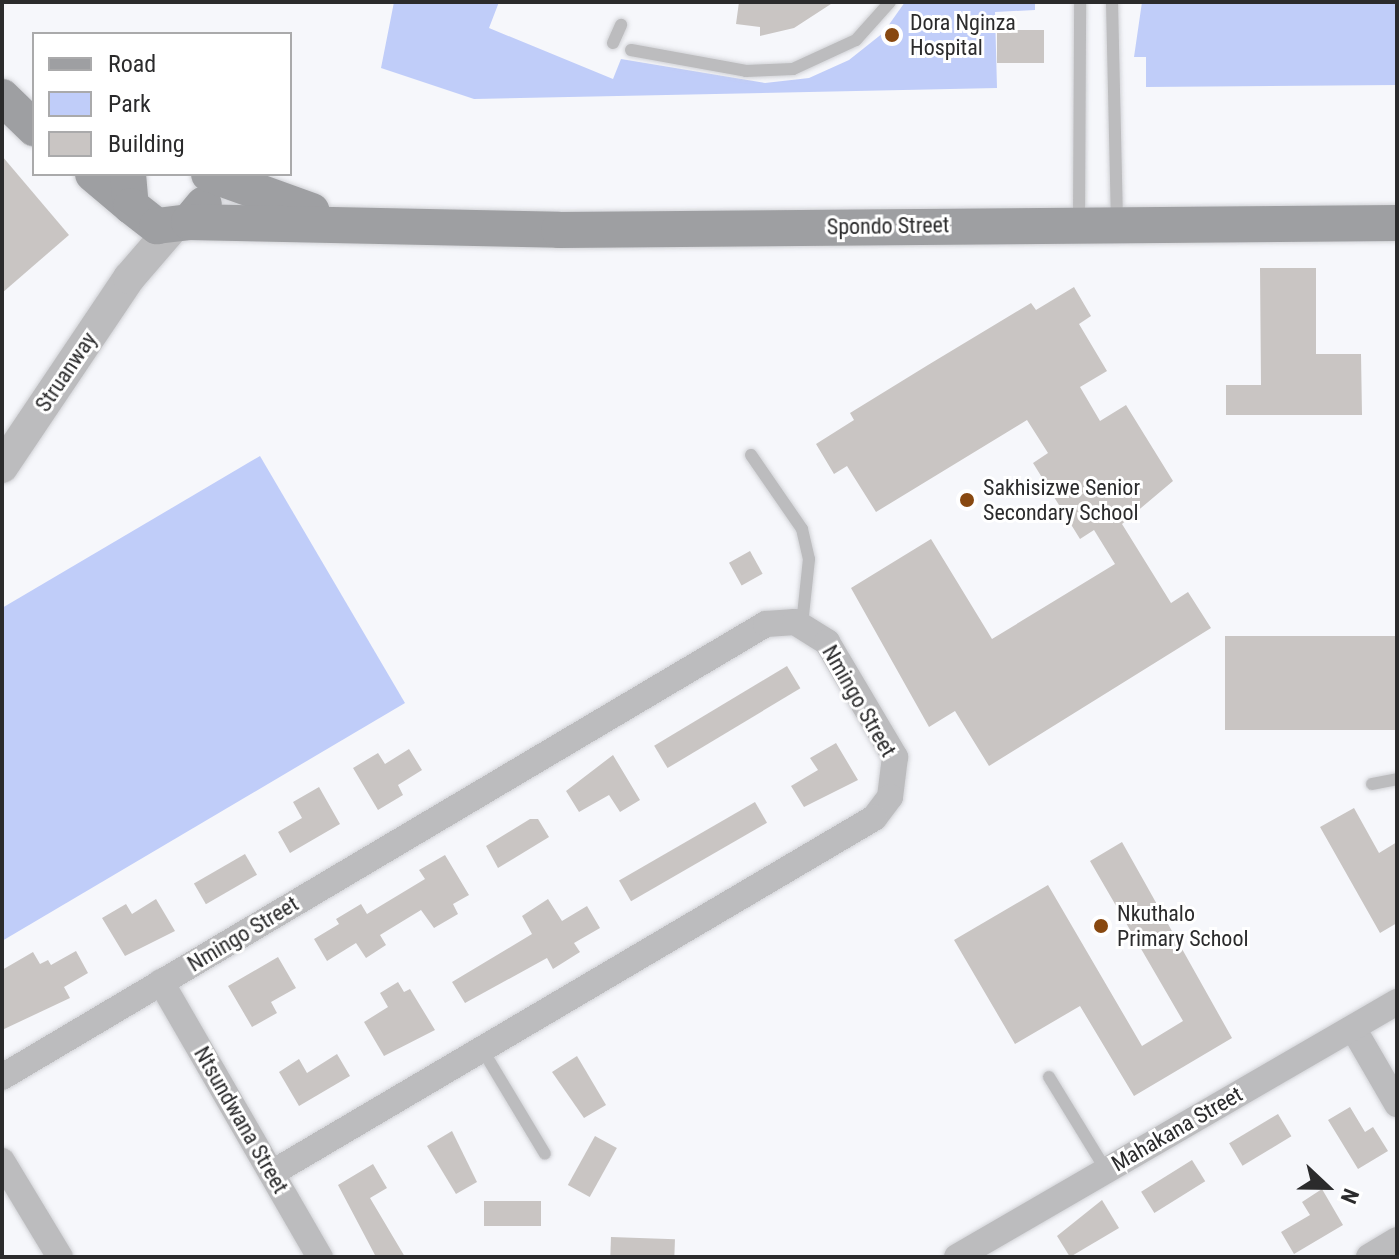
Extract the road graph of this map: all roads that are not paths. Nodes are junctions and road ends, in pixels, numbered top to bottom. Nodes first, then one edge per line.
1 (890, 2) edge
2 (1080, 2) edge
3 (1112, 2) edge
4 (621, 25) dead end
5 (613, 43) dead end
6 (631, 50) dead end
7 (2, 84) edge
8 (2, 97) edge
9 (32, 105) edge
10 (32, 126) edge
11 (96, 176) edge
12 (208, 176) edge
13 (213, 176) edge
14 (153, 209) edge
15 (1397, 223) edge
16 (1079, 224) junction
17 (1117, 224) junction
18 (380, 226) junction
19 (751, 455) dead end
20 (2, 467) edge
21 (802, 624) junction
22 (1397, 779) edge
23 (1372, 784) dead end
24 (161, 982) junction
25 (1397, 1002) edge
26 (1353, 1028) junction
27 (482, 1049) junction
28 (2, 1077) edge
29 (1049, 1077) dead end
30 (1397, 1104) edge
31 (545, 1154) dead end
32 (2, 1161) edge
33 (1106, 1170) junction
34 (272, 1173) junction
35 (1397, 1240) edge
36 (60, 1257) edge
37 (320, 1257) edge
38 (957, 1257) edge
39 (1369, 1257) edge

1 - 6 lane
2 - 16 lane
3 - 17 lane
4 - 5 lane
7 - 9 main road
8 - 10 main road
11 - 14 main road
12 - 14 main road
13 - 18 main road, Spondo Street
14 - 18 main road, Spondo Street
14 - 20 street, Struanway
15 - 17 main road, Spondo Street
16 - 17 main road, Spondo Street
16 - 18 main road, Spondo Street
19 - 21 lane
21 - 24 street, Nmingo Street
21 - 27 street, Nmingo Street
22 - 23 lane
24 - 28 street, Nmingo Street
24 - 34 street, Ntsundwana Street
25 - 26 street, Mahakana Street
26 - 30 street
26 - 33 street, Mahakana Street
27 - 31 lane
27 - 34 street, Nmingo Street
29 - 33 lane
32 - 36 street
33 - 38 street, Mahakana Street
34 - 37 street, Ntsundwana Street
35 - 39 street

